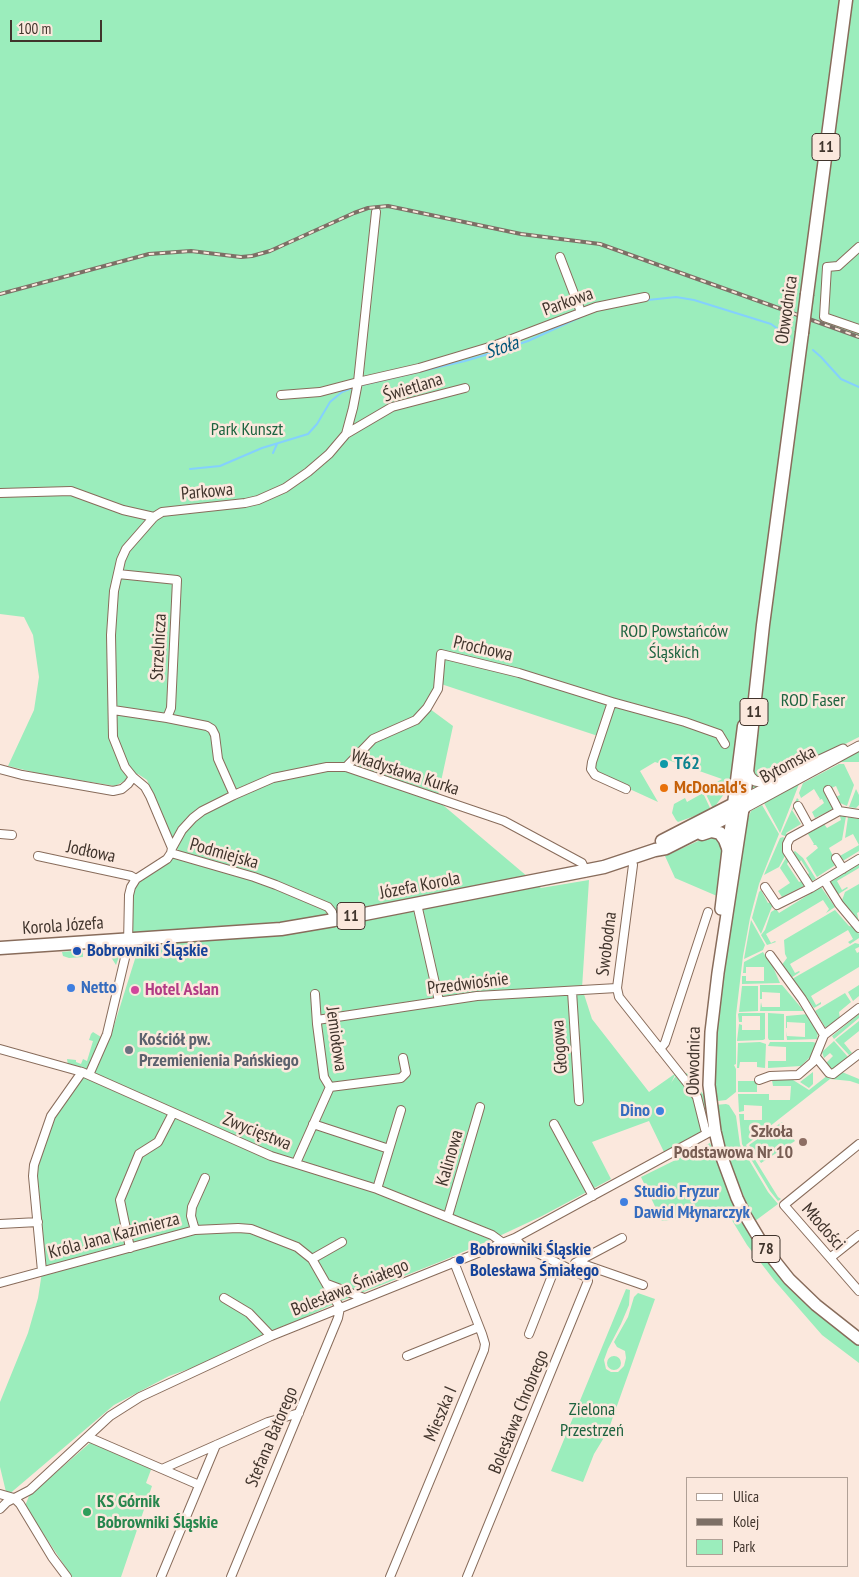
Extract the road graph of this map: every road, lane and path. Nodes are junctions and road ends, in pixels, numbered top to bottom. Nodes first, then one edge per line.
1 (846, 0) edge
2 (376, 212) dead end
3 (859, 248) edge
4 (560, 257) dead end
5 (645, 297) dead end
6 (582, 312) junction
7 (859, 329) edge
8 (358, 382) junction
9 (465, 388) dead end
10 (281, 395) dead end
11 (346, 434) junction
12 (0, 493) edge
13 (154, 517) junction
14 (118, 574) junction
15 (763, 625) junction
16 (612, 702) junction
17 (112, 710) junction
18 (167, 718) junction
19 (725, 744) dead end
20 (859, 744) edge
21 (346, 767) junction
22 (0, 769) edge
23 (747, 769) junction
24 (133, 777) junction
25 (772, 784) junction
26 (626, 789) dead end
27 (828, 790) dead end
28 (234, 795) junction
29 (798, 806) dead end
30 (738, 807) junction
31 (839, 811) junction
32 (859, 814) edge
33 (809, 826) junction
34 (165, 830) junction
35 (182, 830) junction
36 (0, 834) edge
37 (697, 834) junction
38 (12, 835) dead end
39 (728, 848) junction
40 (655, 850) junction
41 (172, 851) junction
42 (38, 856) dead end
43 (836, 858) dead end
44 (631, 859) junction
45 (859, 859) edge
46 (842, 869) junction
47 (586, 872) junction
48 (136, 879) junction
49 (824, 880) junction
50 (765, 887) dead end
51 (811, 888) junction
52 (417, 904) junction
53 (708, 912) dead end
54 (334, 920) junction
55 (859, 928) edge
56 (128, 940) junction
57 (0, 948) edge
58 (770, 955) dead end
59 (718, 973) junction
60 (617, 988) junction
61 (572, 991) junction
62 (315, 994) dead end
63 (439, 1001) junction
64 (859, 1008) edge
65 (320, 1019) junction
66 (824, 1035) junction
67 (0, 1049) edge
68 (660, 1049) junction
69 (859, 1054) edge
70 (816, 1057) junction
71 (403, 1058) dead end
72 (85, 1074) junction
73 (759, 1080) dead end
74 (330, 1087) junction
75 (579, 1102) dead end
76 (480, 1107) dead end
77 (401, 1110) dead end
78 (173, 1113) junction
79 (313, 1124) junction
80 (554, 1124) dead end
81 (712, 1132) junction
82 (859, 1144) edge
83 (389, 1149) junction
84 (296, 1163) junction
85 (204, 1178) dead end
86 (377, 1189) junction
87 (593, 1196) junction
88 (448, 1216) junction
89 (38, 1222) junction
90 (0, 1224) edge
91 (195, 1230) junction
92 (859, 1234) edge
93 (515, 1238) junction
94 (622, 1238) dead end
95 (342, 1242) dead end
96 (503, 1243) junction
97 (130, 1248) junction
98 (830, 1258) junction
99 (312, 1259) junction
100 (454, 1262) junction
101 (578, 1262) junction
102 (557, 1263) junction
103 (567, 1268) junction
104 (42, 1271) junction
105 (0, 1283) edge
106 (327, 1284) junction
107 (643, 1285) dead end
108 (859, 1291) edge
109 (224, 1298) dead end
110 (364, 1298) junction
111 (340, 1308) junction
112 (479, 1327) junction
113 (529, 1334) dead end
114 (271, 1336) junction
115 (859, 1339) edge
116 (407, 1356) dead end
117 (299, 1413) junction
118 (88, 1437) junction
119 (216, 1445) junction
120 (162, 1469) junction
121 (199, 1485) junction
122 (0, 1494) edge
123 (14, 1498) junction
124 (0, 1509) edge
125 (67, 1577) edge
126 (161, 1577) edge
127 (231, 1577) edge
128 (390, 1577) edge
129 (467, 1577) edge

1 - 15 highway, Obwodnica / 11, bridge
2 - 8 street, Parkowa
3 - 7 street
4 - 6 street
5 - 6 street, Parkowa
6 - 8 street, Parkowa
8 - 10 street, Parkowa
8 - 11 street, Parkowa
9 - 11 street, Świetlana
11 - 13 street, Parkowa
12 - 13 street, Parkowa
13 - 14 street
14 - 17 street
14 - 18 street, Strzelnicza
15 - 23 highway, Obwodnica / 11
15 - 30 highway, Obwodnica / 11
16 - 19 street, Prochowa
16 - 21 street, Prochowa
16 - 26 street
17 - 18 street
17 - 24 street
18 - 28 street
20 - 25 street, Bytomska
20 - 30 street, Bytomska
21 - 28 street, Władysława Kurka
21 - 47 street, Władysława Kurka
22 - 24 street
23 - 25 street
23 - 30 highway, Obwodnica / 11
24 - 34 street, Podmiejska
25 - 30 street, Bytomska
27 - 31 street
28 - 35 street, Władysława Kurka
29 - 33 street
30 - 37 highway, Józefa Korola / 11
30 - 39 main road, Obwodnica / 78
30 - 40 highway, Józefa Korola / 11
30 - 59 main road, Obwodnica / 78
31 - 32 street
31 - 33 street
33 - 51 street
34 - 35 street
34 - 41 street, Podmiejska
35 - 41 street, Władysława Kurka
36 - 38 street
37 - 39 highway
37 - 40 highway, Józefa Korola / 11
39 - 59 main road, Obwodnica / 78
40 - 44 highway, Józefa Korola / 11
41 - 48 street
41 - 54 street, Podmiejska
42 - 48 street, Jodłowa
43 - 46 street
44 - 47 highway, Józefa Korola / 11
44 - 60 street, Swobodna
45 - 46 street
46 - 49 street
47 - 52 highway, Józefa Korola / 11
48 - 56 street
49 - 51 street
49 - 55 street
50 - 51 street
52 - 54 highway, Józefa Korola / 11
52 - 63 street
53 - 68 street
54 - 56 highway, Józefa Korola / 11
56 - 57 highway, Korola Józefa / 11
56 - 72 street
58 - 66 street
59 - 81 main road, Obwodnica / 78
60 - 61 street, Przedwiośnie
60 - 68 street, Swobodna
61 - 63 street, Przedwiośnie
61 - 75 street, Głogowa
62 - 65 street, Jemiołowa
63 - 65 street, Przedwiośnie
64 - 66 street
65 - 74 street, Jemiołowa
66 - 70 street
67 - 72 street, Zwycięstwa
68 - 81 street, Swobodna
69 - 70 street
70 - 73 street
71 - 74 street, Jemiołowa
72 - 78 street, Zwycięstwa
72 - 89 street
74 - 79 street, Jemiołowa
76 - 88 street, Kalinowa
77 - 83 street
78 - 84 street, Zwycięstwa
78 - 97 street
79 - 83 street
79 - 84 street, Jemiołowa
80 - 87 street
81 - 87 street, Bolesława Śmiałego
81 - 115 main road, Obwodnica / 78
82 - 98 street, Młodości
83 - 86 street
84 - 86 street, Zwycięstwa
85 - 91 street, Króla Jana Kazimierza
86 - 88 street, Zwycięstwa
87 - 93 street, Bolesława Śmiałego
88 - 96 street, Zwycięstwa
89 - 90 street
89 - 104 street
91 - 97 street, Króla Jana Kazimierza
91 - 99 street, Króla Jana Kazimierza
92 - 98 street
93 - 96 street, Bolesława Śmiałego
93 - 102 street, Bolesława Chrobrego
94 - 101 street
95 - 99 street
96 - 100 street, Bolesława Śmiałego
97 - 104 street, Króla Jana Kazimierza
98 - 108 street, Młodości
99 - 106 street, Króla Jana Kazimierza
100 - 110 street, Bolesława Śmiałego
100 - 112 street, Mieszka I
101 - 103 street
101 - 107 street
102 - 103 street, Bolesława Chrobrego
102 - 113 street
103 - 129 street, Bolesława Chrobrego
104 - 105 street, Króla Jana Kazimierza
106 - 110 street
106 - 111 street, Króla Jana Kazimierza
109 - 114 street
110 - 111 street, Bolesława Śmiałego
111 - 114 street, Bolesława Śmiałego
111 - 117 street, Stefana Batorego
112 - 116 street
112 - 128 street, Mieszka I
114 - 118 street, Bolesława Śmiałego
117 - 119 street
117 - 127 street, Stefana Batorego
118 - 120 street
118 - 123 street, Bolesława Śmiałego
119 - 120 street
119 - 121 street
120 - 121 street
121 - 126 street
122 - 123 street
123 - 124 street, Bolesława Śmiałego
123 - 125 street

